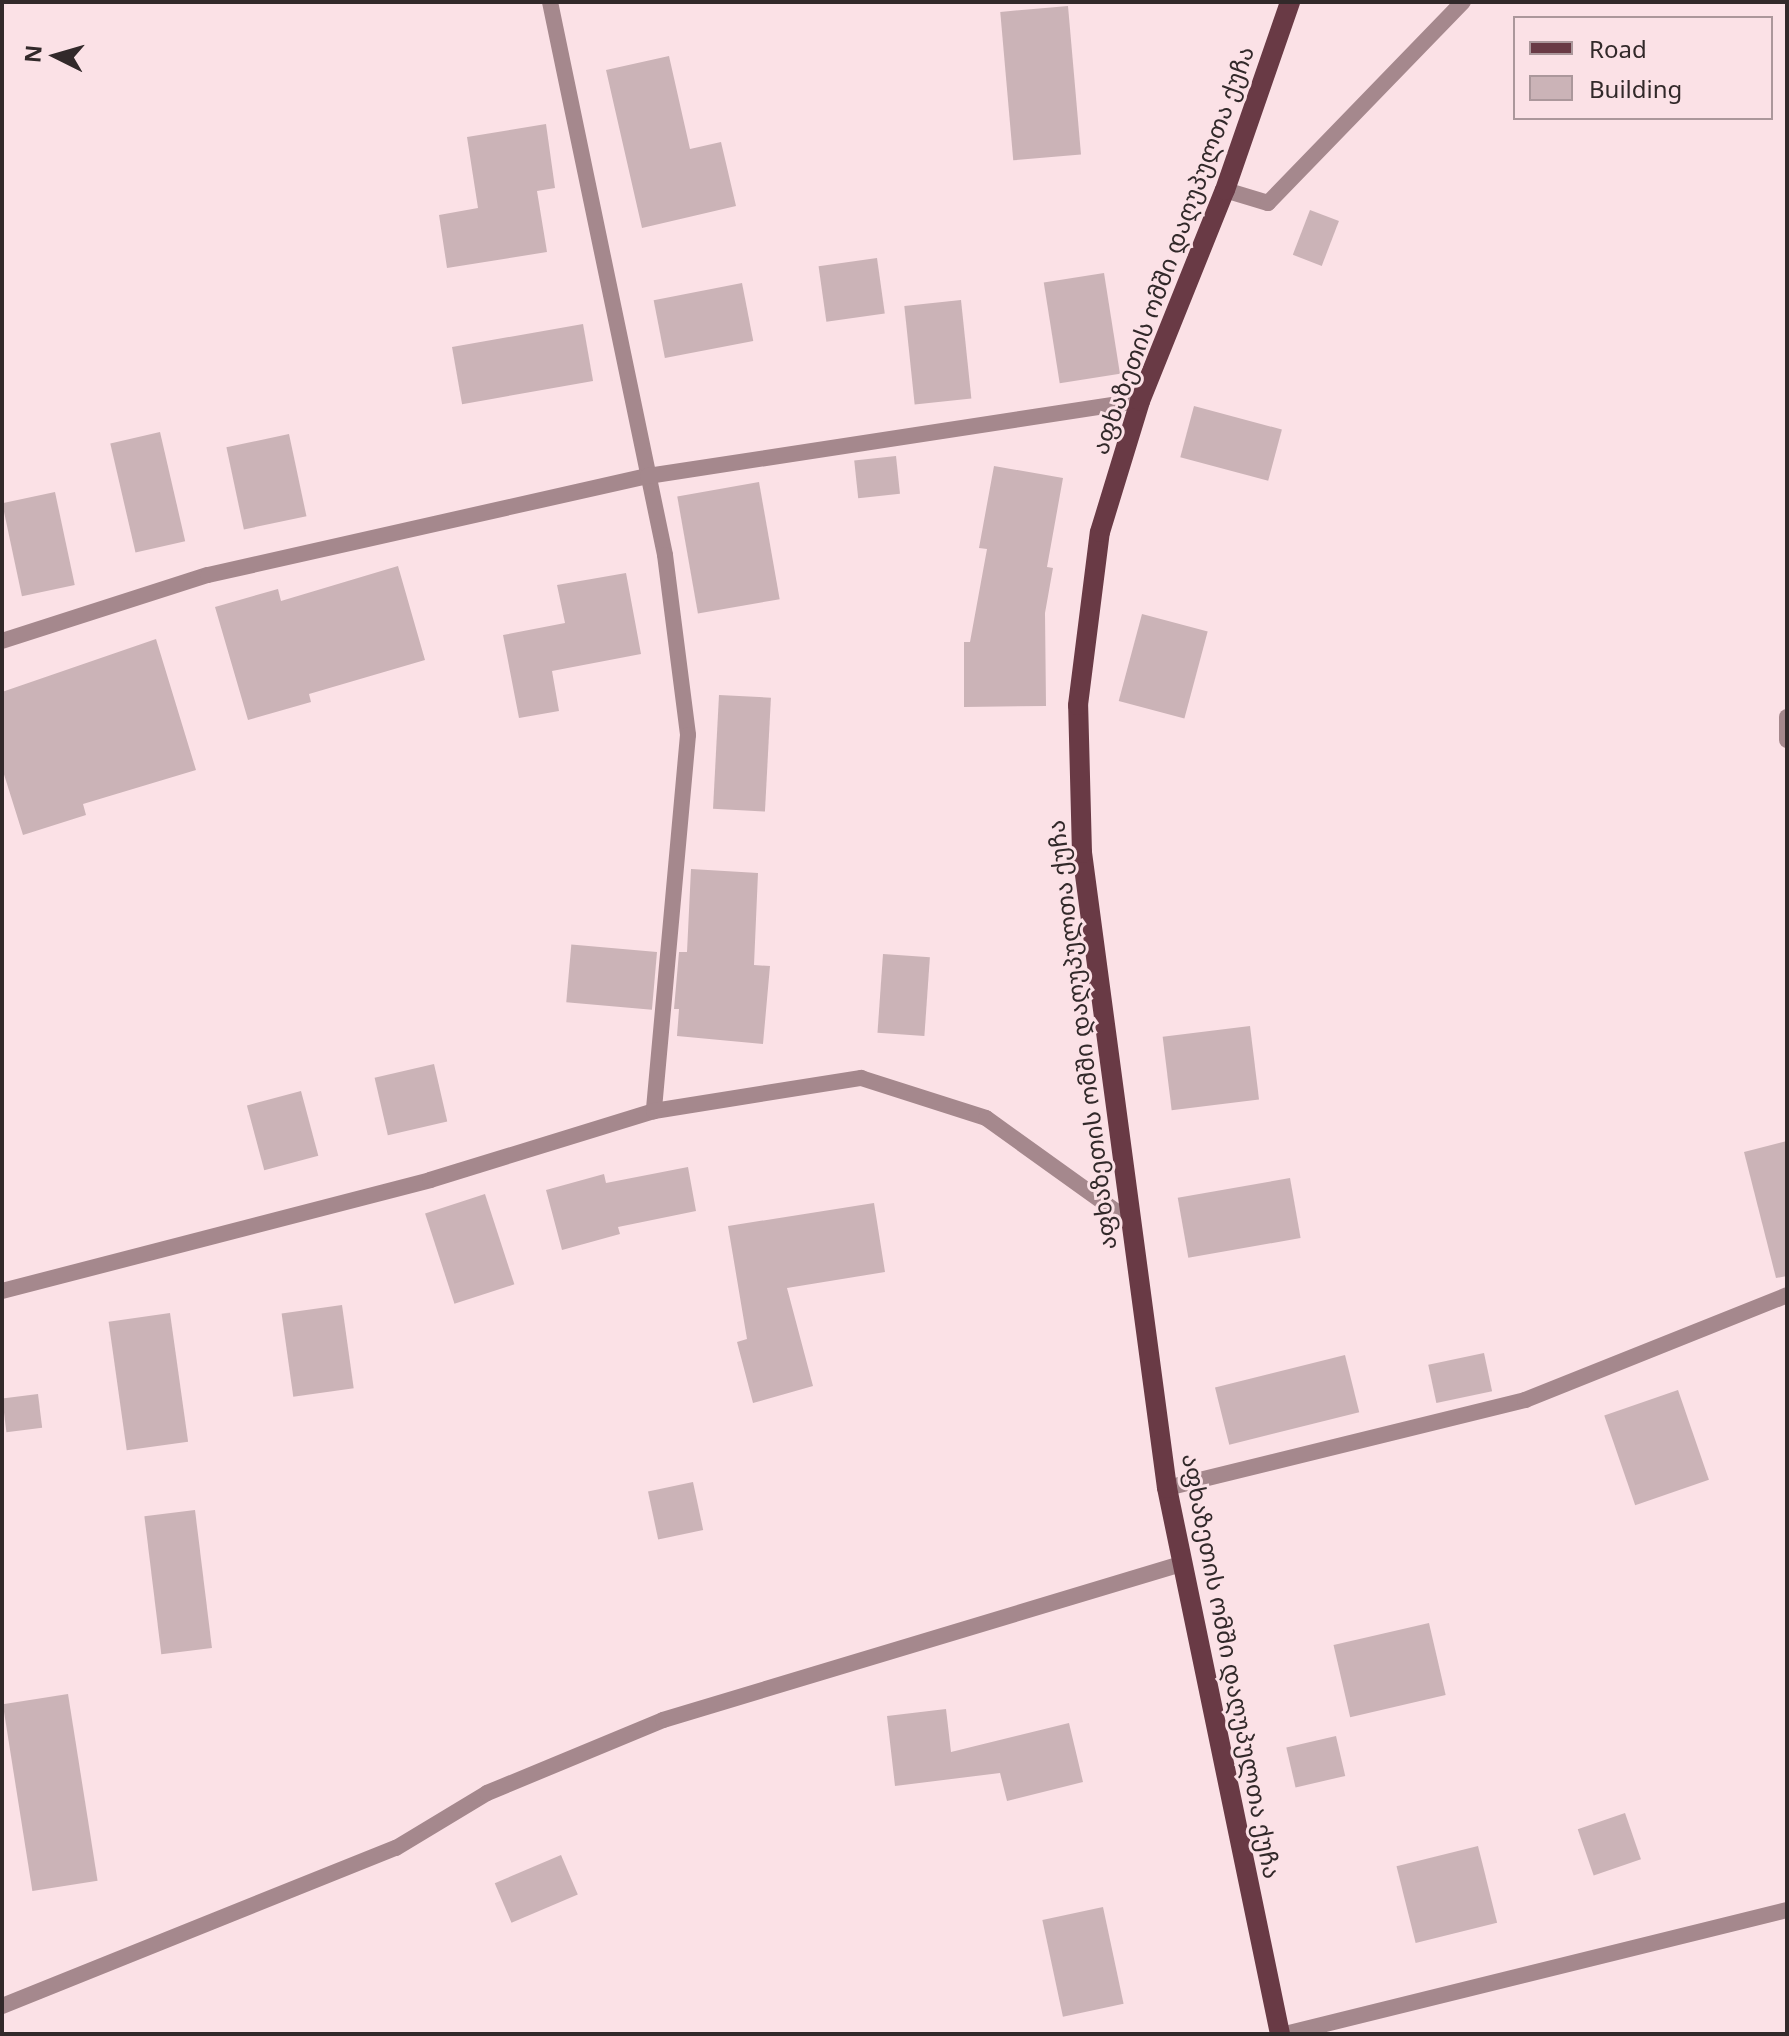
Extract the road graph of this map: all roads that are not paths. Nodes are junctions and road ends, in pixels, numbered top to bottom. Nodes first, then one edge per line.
1 (550, 2) edge
2 (1290, 2) edge
3 (1463, 2) edge
4 (1225, 190) junction
5 (1140, 401) junction
6 (648, 476) junction
7 (2, 641) edge
8 (1787, 717) edge
9 (1787, 740) edge
10 (654, 1111) junction
11 (1128, 1220) junction
12 (2, 1291) edge
13 (1787, 1295) edge
14 (1167, 1488) junction
15 (1181, 1564) junction
16 (1787, 1910) edge
17 (2, 2006) edge
18 (1283, 2034) edge

1 - 6 street
2 - 4 main road, აფხაზეთის ომში დაღუპულთა ქუჩა
3 - 4 street
4 - 5 main road, აფხაზეთის ომში დაღუპულთა ქუჩა
5 - 6 street
5 - 11 main road, აფხაზეთის ომში დაღუპულთა ქუჩა
6 - 7 street
6 - 10 street
8 - 9 street
10 - 11 street
10 - 12 street
11 - 14 main road, აფხაზეთის ომში დაღუპულთა ქუჩა
13 - 14 street
14 - 15 main road, აფხაზეთის ომში დაღუპულთა ქუჩა
15 - 17 street
15 - 18 main road, აფხაზეთის ომში დაღუპულთა ქუჩა
16 - 18 street

